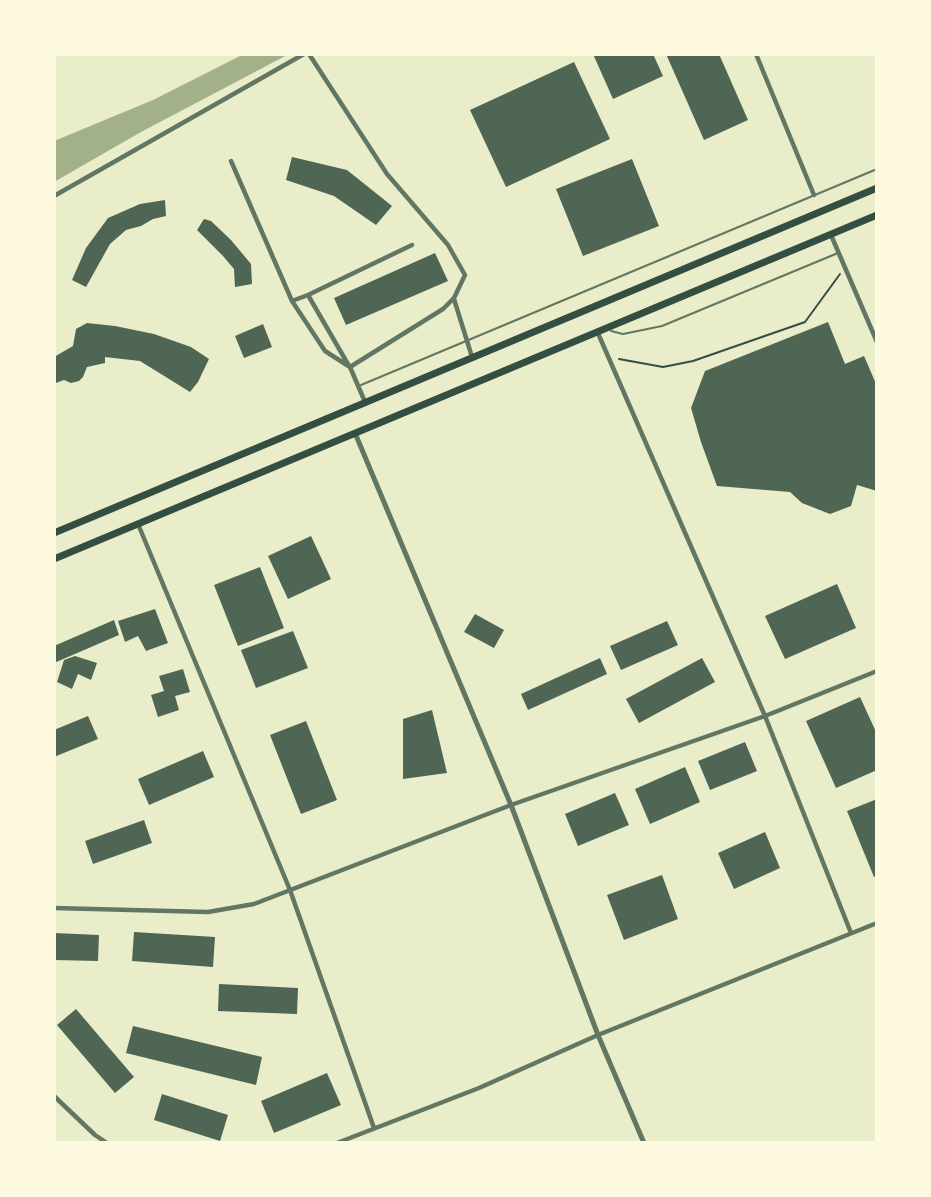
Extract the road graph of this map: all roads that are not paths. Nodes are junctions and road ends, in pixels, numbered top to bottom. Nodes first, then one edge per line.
1 (306, 54) edge
2 (756, 54) edge
3 (230, 161) dead end
4 (877, 169) edge
5 (877, 188) edge
6 (814, 195) junction
7 (54, 196) edge
8 (877, 215) edge
9 (830, 234) junction
10 (412, 245) dead end
11 (838, 253) junction
12 (308, 295) junction
13 (454, 298) junction
14 (292, 301) junction
15 (600, 330) junction
16 (466, 342) junction
17 (877, 342) edge
18 (472, 357) junction
19 (350, 367) junction
20 (358, 386) junction
21 (365, 402) junction
22 (355, 433) junction
23 (138, 524) junction
24 (54, 533) edge
25 (54, 559) edge
26 (877, 671) edge
27 (765, 716) junction
28 (511, 805) junction
29 (290, 890) junction
30 (54, 908) edge
31 (877, 923) edge
32 (851, 933) junction
33 (598, 1035) junction
34 (54, 1096) edge
35 (374, 1128) junction
36 (107, 1143) edge
37 (337, 1143) edge
38 (644, 1143) edge

1 - 7 street
1 - 13 street
2 - 6 street
3 - 14 street
4 - 6 lane
5 - 18 highway
6 - 16 lane
8 - 9 highway
9 - 11 street
9 - 15 highway
10 - 12 street
11 - 15 lane
11 - 17 street
12 - 14 street
12 - 19 street
13 - 16 street
13 - 19 street
14 - 19 street
15 - 22 highway
15 - 27 street
16 - 18 street
16 - 20 lane
18 - 21 highway
19 - 20 street
20 - 21 street
21 - 24 highway
22 - 23 highway
22 - 28 street
23 - 25 highway
23 - 29 street
26 - 27 street
27 - 28 street
27 - 32 street
28 - 29 street
28 - 33 street
29 - 30 street
29 - 35 street
31 - 32 street
32 - 33 street
33 - 35 street
33 - 38 street
34 - 36 street
35 - 37 street

